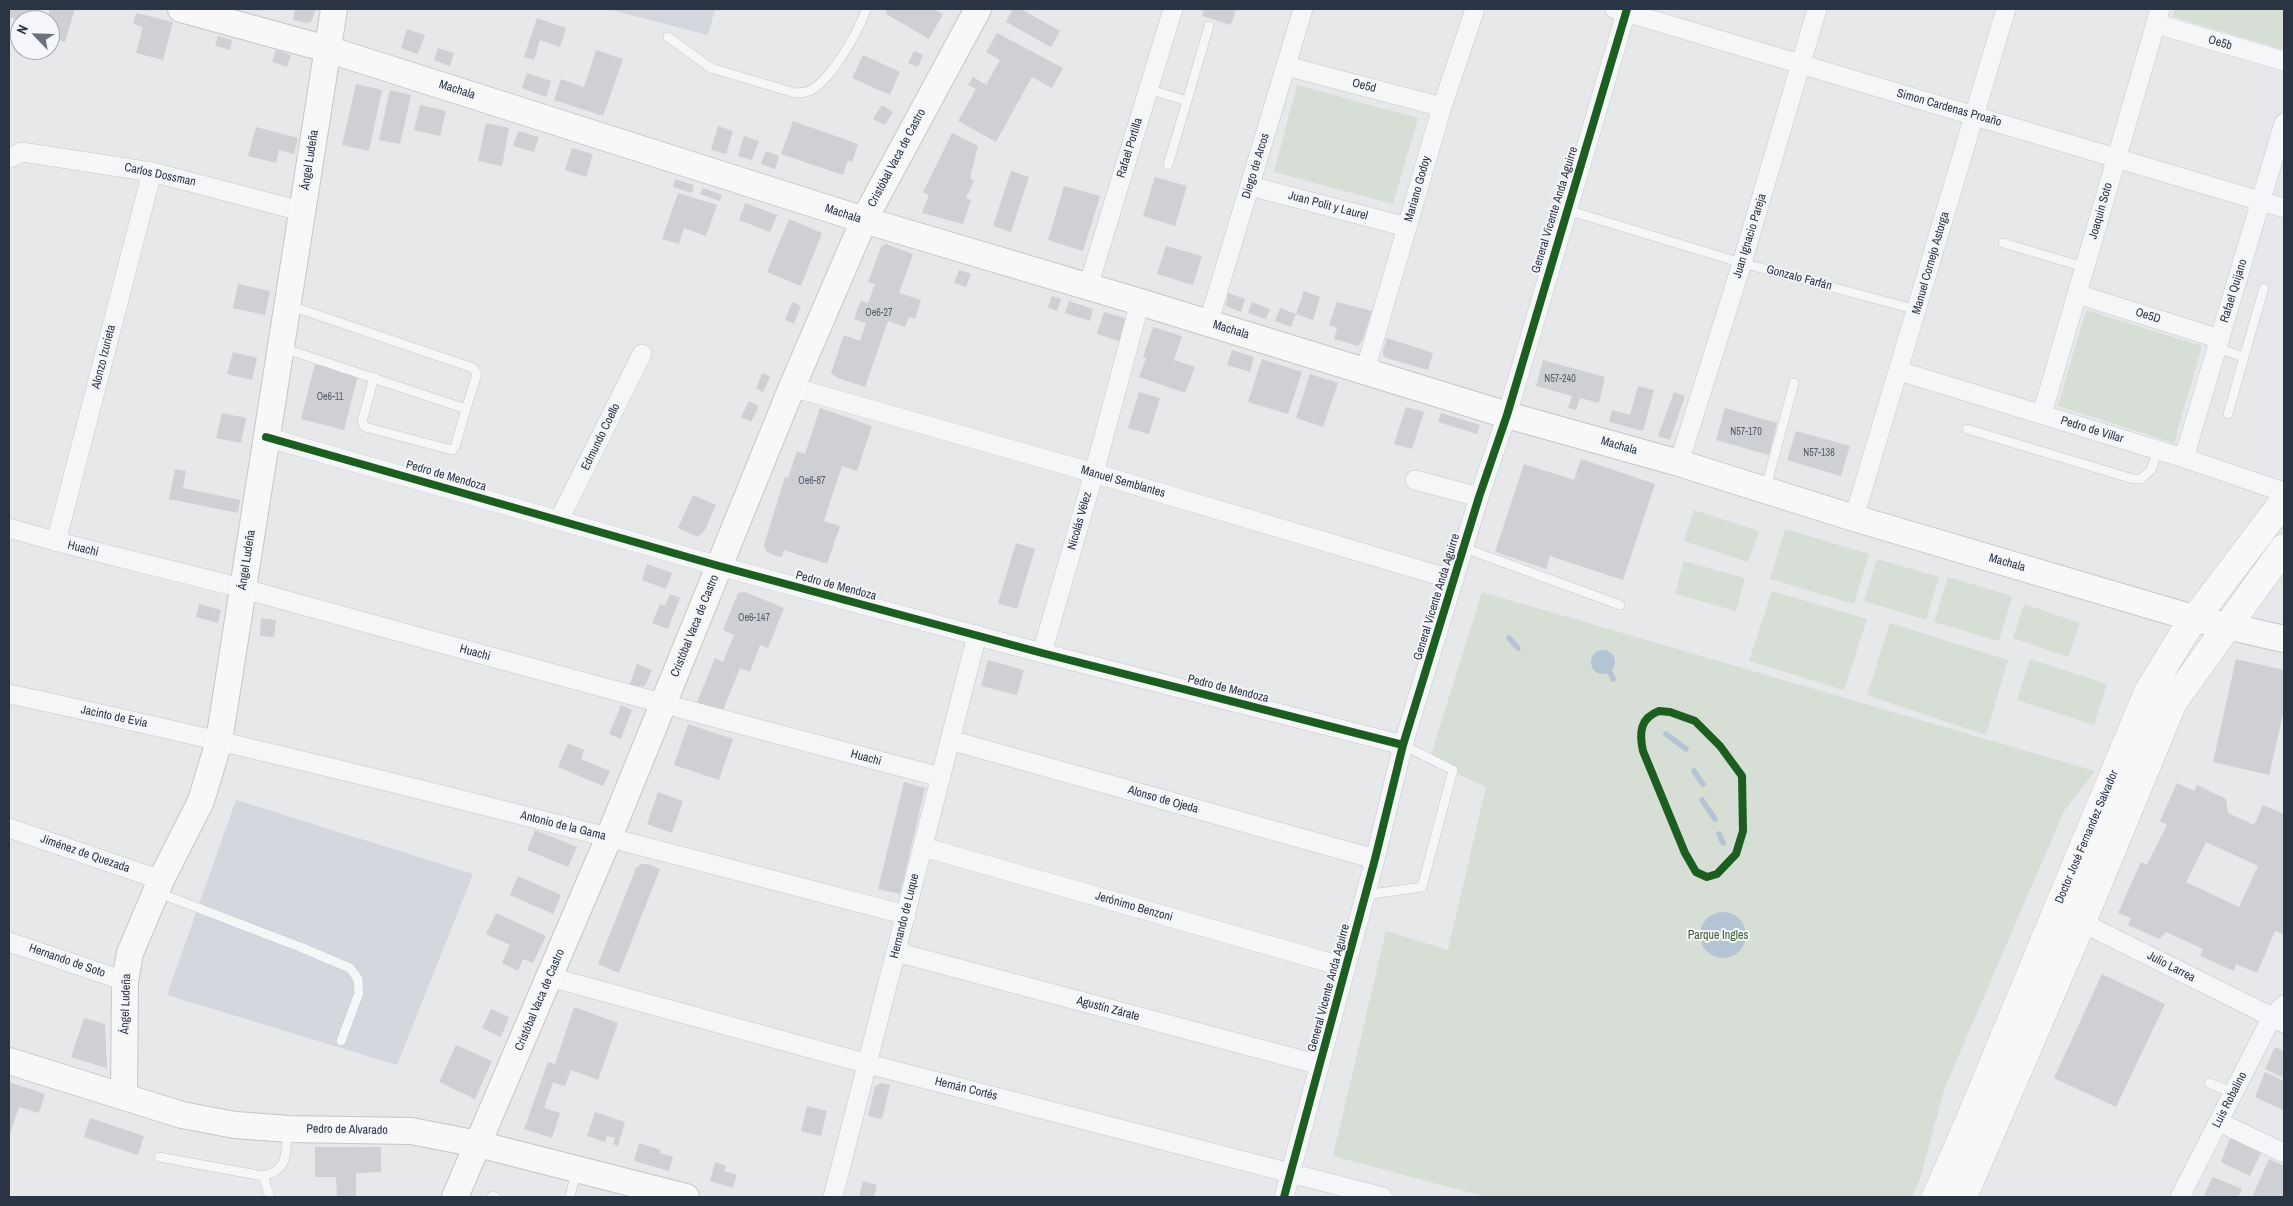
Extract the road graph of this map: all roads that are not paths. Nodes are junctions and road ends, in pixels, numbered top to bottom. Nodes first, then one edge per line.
1 (181, 9) edge
2 (334, 9) edge
3 (866, 9) edge
4 (978, 9) edge
5 (1173, 9) edge
6 (1303, 9) edge
7 (1475, 9) edge
8 (1817, 9) edge
9 (2006, 9) edge
10 (1622, 10) edge
11 (2158, 17) edge
12 (1209, 26) dead end
13 (668, 37) dead end
14 (327, 49) junction
15 (2284, 61) edge
16 (1800, 64) junction
17 (1286, 66) junction
18 (1148, 88) junction
19 (1187, 101) junction
20 (1442, 106) junction
21 (1974, 115) junction
22 (2284, 123) edge
23 (12, 156) edge
24 (2117, 157) junction
25 (1168, 165) dead end
26 (152, 172) junction
27 (1250, 186) junction
28 (2261, 201) junction
29 (2284, 208) edge
30 (1567, 210) junction
31 (301, 211) junction
32 (864, 220) junction
33 (1407, 227) junction
34 (2003, 243) dead end
35 (1742, 263) junction
36 (2084, 267) junction
37 (1088, 287) junction
38 (2264, 288) dead end
39 (2076, 294) junction
40 (1140, 302) junction
41 (287, 304) junction
42 (1917, 310) junction
43 (1208, 324) junction
44 (2218, 343) junction
45 (280, 347) junction
46 (642, 354) dead end
47 (2244, 357) junction
48 (1365, 371) junction
49 (1899, 371) junction
50 (374, 377) junction
51 (1794, 383) dead end
52 (792, 387) junction
53 (466, 409) junction
54 (2042, 414) junction
55 (2228, 414) dead end
56 (1507, 415) junction
57 (1967, 429) dead end
58 (266, 437) junction
59 (2158, 450) junction
60 (2184, 458) junction
61 (1679, 463) junction
62 (1094, 473) junction
63 (1415, 480) dead end
64 (1765, 490) junction
65 (2284, 492) edge
66 (1479, 497) junction
67 (2284, 502) edge
68 (1854, 518) junction
69 (559, 520) junction
70 (9, 528) edge
71 (56, 542) junction
72 (1464, 548) junction
73 (2284, 548) edge
74 (719, 566) junction
75 (1454, 580) junction
76 (243, 588) junction
77 (1620, 604) dead end
78 (2196, 619) junction
79 (2229, 627) junction
80 (977, 635) junction
81 (2284, 639) edge
82 (1042, 653) junction
83 (9, 694) edge
84 (663, 705) junction
85 (950, 740) junction
86 (219, 741) junction
87 (1403, 745) junction
88 (941, 777) junction
89 (9, 828) edge
90 (609, 837) junction
91 (923, 847) junction
92 (1375, 859) junction
93 (159, 886) junction
94 (1365, 895) junction
95 (2057, 910) junction
96 (906, 914) junction
97 (2082, 922) junction
98 (9, 942) edge
99 (896, 952) junction
100 (1345, 967) junction
101 (550, 977) junction
102 (124, 981) junction
103 (2280, 1015) edge
104 (341, 1042) dead end
105 (9, 1061) edge
106 (868, 1064) junction
107 (1320, 1065) junction
108 (2209, 1084) dead end
109 (2233, 1094) junction
110 (124, 1097) junction
111 (2219, 1122) junction
112 (289, 1129) junction
113 (478, 1144) junction
114 (2284, 1153) edge
115 (159, 1157) dead end
116 (577, 1170) junction
117 (1290, 1172) junction
118 (263, 1176) junction
119 (270, 1197) edge
120 (455, 1197) edge
121 (570, 1197) edge
122 (686, 1197) edge
123 (833, 1197) edge
124 (1284, 1197) edge
125 (1383, 1197) edge
126 (1936, 1197) edge
127 (1963, 1197) edge
128 (2180, 1197) edge

1 - 14 main road, Machala
2 - 14 main road, Ángel Ludeña
3 - 13 lane
4 - 32 main road, Cristóbal Vaca de Castro
5 - 18 street, Rafael Portilla
6 - 17 street, Diego de Arcos
7 - 20 street, Mariano Godoy
8 - 16 street, Juan Ignacio Pareja
9 - 21 street, Manuel Cornejo Astorga
10 - 16 street, Simon Cardenas Proaño
10 - 30 street, General Vicente Anda Aguirre
11 - 15 street, Oe5b
11 - 24 street, Joaquin Soto
12 - 19 lane
14 - 31 main road, Ángel Ludeña
14 - 32 main road, Machala
16 - 21 street, Simon Cardenas Proaño
16 - 35 street, Juan Ignacio Pareja
17 - 20 street, Oe5d
17 - 27 street, Diego de Arcos
18 - 19 lane
18 - 37 street, Rafael Portilla
19 - 25 lane
20 - 33 street, Mariano Godoy
21 - 24 street, Simon Cardenas Proaño
21 - 42 street, Manuel Cornejo Astorga
22 - 28 street, Rafael Quijano
23 - 26 street, Carlos Dossman
24 - 28 street, Simon Cardenas Proaño
24 - 36 street, Joaquin Soto
26 - 31 street, Carlos Dossman
26 - 71 street, Alonzo Izurieta
27 - 33 street, Juan Polit y Laurel
27 - 43 street, Diego de Arcos
28 - 29 street, Simon Cardenas Proaño
28 - 44 street, Rafael Quijano
30 - 35 lane, Gonzalo Farfán
30 - 56 street, General Vicente Anda Aguirre
31 - 41 main road, Ángel Ludeña
32 - 37 main road, Machala
32 - 52 main road, Cristóbal Vaca de Castro
33 - 48 street, Mariano Godoy
34 - 36 lane
35 - 42 lane, Gonzalo Farfán
35 - 61 street, Juan Ignacio Pareja
36 - 39 street, Joaquin Soto
37 - 40 main road, Machala
38 - 47 lane
39 - 44 street, Oe5D
39 - 54 street, Joaquin Soto
40 - 43 main road, Machala
40 - 62 street, Nicolás Vélez
41 - 45 main road, Ángel Ludeña
41 - 53 lane
42 - 49 street, Manuel Cornejo Astorga
43 - 48 main road, Machala
44 - 47 lane
44 - 60 street, Rafael Quijano
45 - 50 lane
45 - 58 main road, Ángel Ludeña
46 - 69 street, Edmundo Coello
47 - 55 lane
48 - 56 main road, Machala
49 - 54 street, Pedro de Villar
49 - 68 street, Manuel Cornejo Astorga
50 - 53 lane
50 - 53 lane
51 - 64 lane
52 - 62 street, Manuel Semblantes
52 - 74 main road, Cristóbal Vaca de Castro
54 - 59 street, Pedro de Villar
56 - 61 main road, Machala
56 - 66 street, General Vicente Anda Aguirre
57 - 59 lane
58 - 69 street, Pedro de Mendoza
58 - 76 main road, Ángel Ludeña
59 - 60 street, Pedro de Villar
60 - 65 street, Pedro de Villar
61 - 64 main road, Machala
62 - 75 street, Manuel Semblantes
62 - 82 street, Nicolás Vélez
63 - 66 street
64 - 68 main road, Machala
66 - 72 street, General Vicente Anda Aguirre
67 - 78 main road, Doctor José Fernandez Salvador
68 - 78 main road, Machala
69 - 74 street, Pedro de Mendoza
70 - 71 street, Huachi
71 - 76 street, Huachi
72 - 75 street, General Vicente Anda Aguirre
72 - 77 lane
73 - 79 main road
74 - 80 street, Pedro de Mendoza
74 - 84 main road, Cristóbal Vaca de Castro
75 - 87 street, General Vicente Anda Aguirre
76 - 84 street, Huachi
76 - 86 main road, Ángel Ludeña
78 - 79 main road, Machala
78 - 95 main road, Doctor José Fernandez Salvador
79 - 81 main road, Machala
79 - 97 main road
80 - 82 street, Pedro de Mendoza
80 - 85 street, Hernando de Luque
82 - 87 street, Pedro de Mendoza
83 - 86 street, Jacinto de Evia
84 - 88 street, Huachi
84 - 90 main road, Cristóbal Vaca de Castro
85 - 88 street, Hernando de Luque
85 - 92 street, Alonso de Ojeda
86 - 90 street, Antonio de la Gama
86 - 93 main road, Ángel Ludeña
87 - 92 street, General Vicente Anda Aguirre
87 - 94 lane
88 - 91 street, Hernando de Luque
89 - 93 street, Jiménez de Quezada
90 - 96 street, Antonio de la Gama
90 - 101 main road, Cristóbal Vaca de Castro
91 - 96 street, Hernando de Luque
91 - 100 street, Jerónimo Benzoni
92 - 94 street, General Vicente Anda Aguirre
93 - 102 main road, Ángel Ludeña
93 - 104 lane
94 - 100 street, General Vicente Anda Aguirre
95 - 97 street, Julio Larrea
95 - 126 main road, Doctor José Fernandez Salvador
96 - 99 street, Hernando de Luque
97 - 103 street, Julio Larrea
97 - 127 main road
98 - 102 street, Hernando de Soto
99 - 106 street, Hernando de Luque
99 - 107 street, Agustín Zárate
100 - 107 street, General Vicente Anda Aguirre
101 - 106 street, Hernán Cortés
101 - 113 main road, Cristóbal Vaca de Castro
102 - 110 main road, Ángel Ludeña
103 - 109 street, Luis Robalino
105 - 110 main road, Pedro de Alvarado
106 - 117 street, Hernán Cortés
106 - 123 street, Hernando de Luque
107 - 117 street, General Vicente Anda Aguirre
108 - 109 lane
109 - 111 street, Luis Robalino
110 - 112 main road, Pedro de Alvarado
111 - 114 street
111 - 128 street, Luis Robalino
112 - 113 main road, Pedro de Alvarado
112 - 118 lane
113 - 116 main road, Pedro de Alvarado
113 - 120 main road, Cristóbal Vaca de Castro
115 - 118 lane
116 - 121 lane
116 - 122 main road, Pedro de Alvarado
117 - 124 street, General Vicente Anda Aguirre
117 - 125 street, Hernán Cortés
118 - 119 lane

